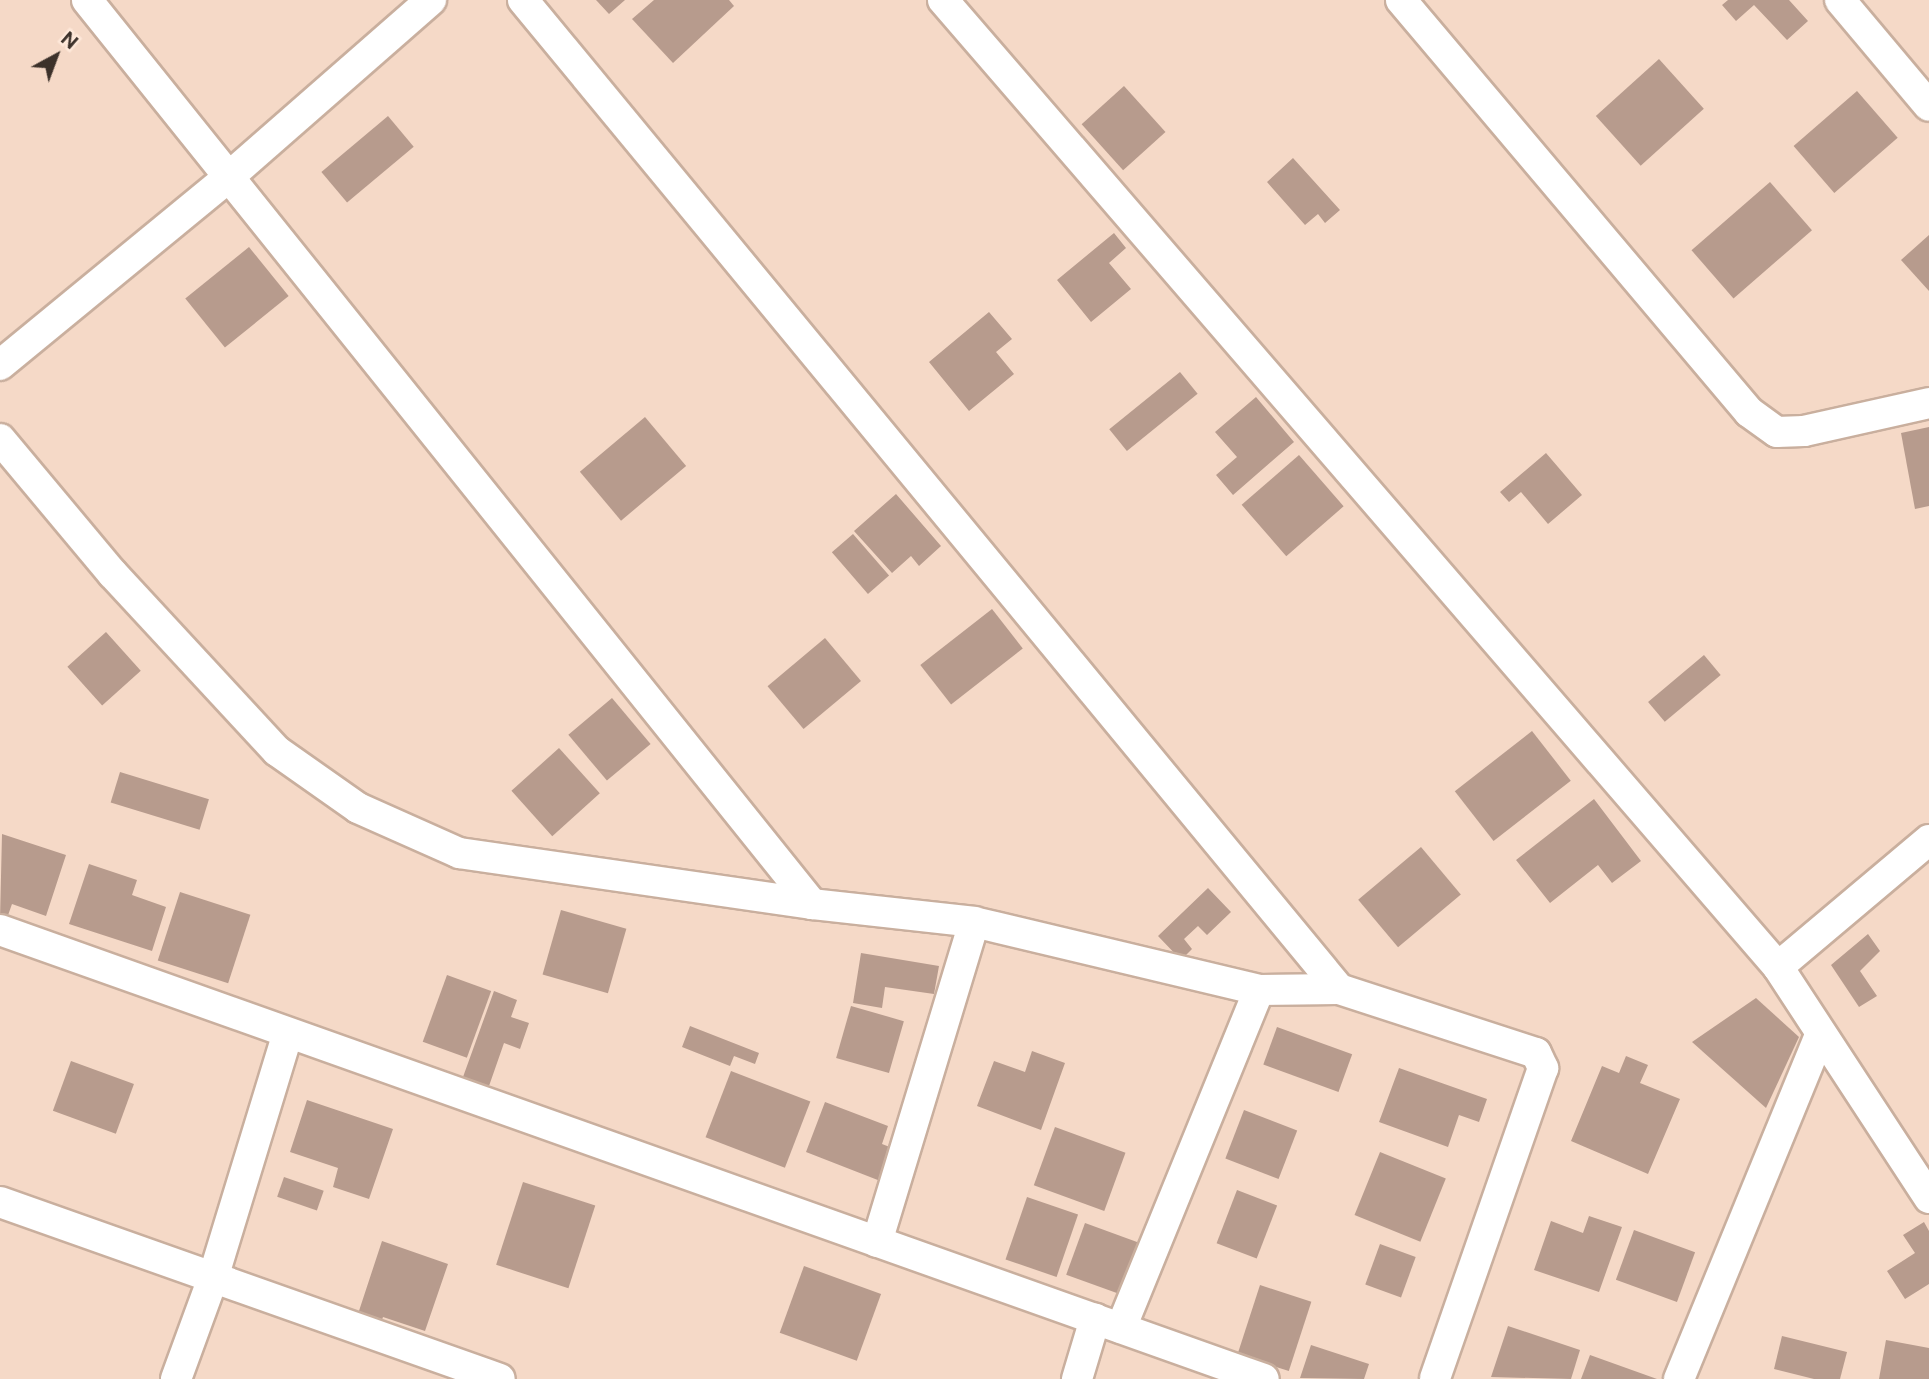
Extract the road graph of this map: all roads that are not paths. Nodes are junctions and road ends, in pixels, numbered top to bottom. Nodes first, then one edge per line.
1 (87, 0) edge
2 (431, 0) edge
3 (523, 0) edge
4 (943, 0) edge
5 (1401, 0) edge
6 (1840, 0) edge
7 (1929, 106) edge
8 (231, 175) junction
9 (0, 365) edge
10 (1929, 403) edge
11 (0, 439) edge
12 (1929, 840) edge
13 (812, 904) junction
14 (974, 922) junction
15 (0, 930) edge
16 (1778, 967) junction
17 (1339, 989) junction
18 (1259, 990) junction
19 (288, 1032) junction
20 (1820, 1035) junction
21 (1929, 1198) edge
22 (0, 1202) edge
23 (877, 1242) junction
24 (213, 1278) junction
25 (1108, 1324) junction
26 (176, 1379) edge
27 (500, 1379) edge
28 (1077, 1379) edge
29 (1264, 1379) edge
30 (1435, 1379) edge
31 (1679, 1379) edge

1 - 8 street
2 - 8 street
3 - 17 street
4 - 16 street
5 - 10 street
6 - 7 street
8 - 9 street
8 - 13 street
11 - 13 street
12 - 16 street
13 - 14 street
14 - 18 street
14 - 23 street
15 - 19 street
16 - 20 street
17 - 18 street
17 - 30 street
18 - 25 street
19 - 23 street
19 - 24 street
20 - 21 street
20 - 31 street
22 - 24 street
23 - 25 street
24 - 26 street
24 - 27 street
25 - 28 street
25 - 29 street

